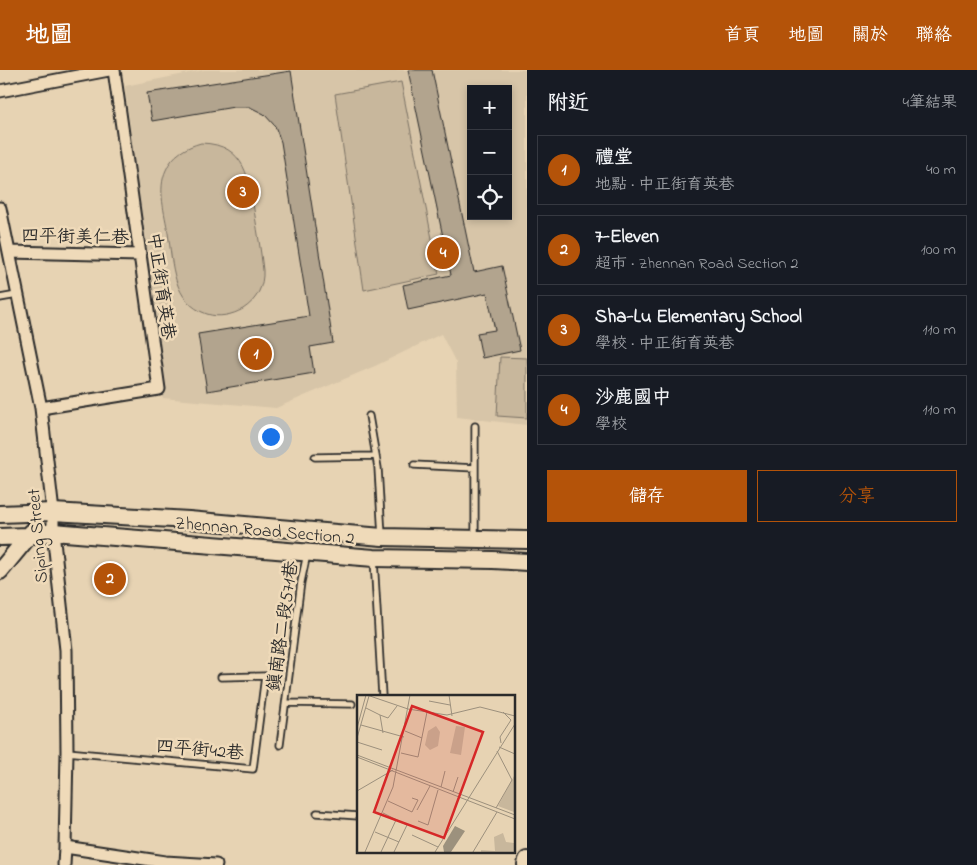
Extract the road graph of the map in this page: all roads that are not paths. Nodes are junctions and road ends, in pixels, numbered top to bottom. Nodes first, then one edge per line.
1 (109, 70) edge
2 (114, 70) edge
3 (0, 91) edge
4 (0, 208) edge
5 (9, 252) junction
6 (140, 255) junction
7 (17, 295) junction
8 (0, 298) edge
9 (42, 408) junction
10 (370, 416) dead end
11 (475, 426) dead end
12 (376, 456) junction
13 (315, 457) dead end
14 (414, 465) dead end
15 (475, 468) junction
16 (53, 512) junction
17 (0, 514) edge
18 (53, 532) junction
19 (28, 536) junction
20 (0, 537) edge
21 (382, 537) junction
22 (475, 539) junction
23 (527, 540) edge
24 (308, 554) junction
25 (374, 558) junction
26 (527, 562) edge
27 (0, 571) edge
28 (220, 677) dead end
29 (382, 695) edge
30 (286, 703) junction
31 (352, 704) dead end
32 (280, 745) dead end
33 (67, 752) junction
34 (317, 813) dead end
35 (357, 816) edge
36 (65, 848) junction
37 (527, 860) edge
38 (164, 863) edge
39 (64, 865) edge
40 (216, 865) edge
41 (526, 865) edge

1 - 3 street
2 - 6 street, 中正街育英巷
4 - 5 street, Siping Street
5 - 6 street, 四平街美仁巷
5 - 7 street, Siping Street
6 - 9 street, 中正街育英巷
7 - 8 lane
7 - 9 street, Siping Street
9 - 16 street, Siping Street
10 - 12 lane
11 - 15 lane
12 - 13 lane
12 - 21 lane
14 - 15 lane
15 - 22 lane
16 - 17 street, Zhennan Road Section 2
16 - 18 street, Siping Street
16 - 19 street
16 - 21 street, Zhennan Road Section 2
18 - 19 street, Zhennan Road Section 2
18 - 24 street, Zhennan Road Section 2
18 - 33 street, Siping Street
19 - 20 street, Zhennan Road Section 2
19 - 27 street
21 - 22 street, Zhennan Road Section 2
22 - 23 street, Zhennan Road Section 2
24 - 25 street, Zhennan Road Section 2
24 - 30 lane, 鎮南路二段571巷
25 - 26 street, Zhennan Road Section 2
25 - 29 lane
28 - 33 lane, 四平街42巷
30 - 31 lane, 鎮南路二段571巷
30 - 32 lane, 鎮南路二段571巷
33 - 36 street, Siping Street
34 - 35 lane
36 - 38 street
36 - 39 street, Siping Street
37 - 41 street
38 - 40 street

